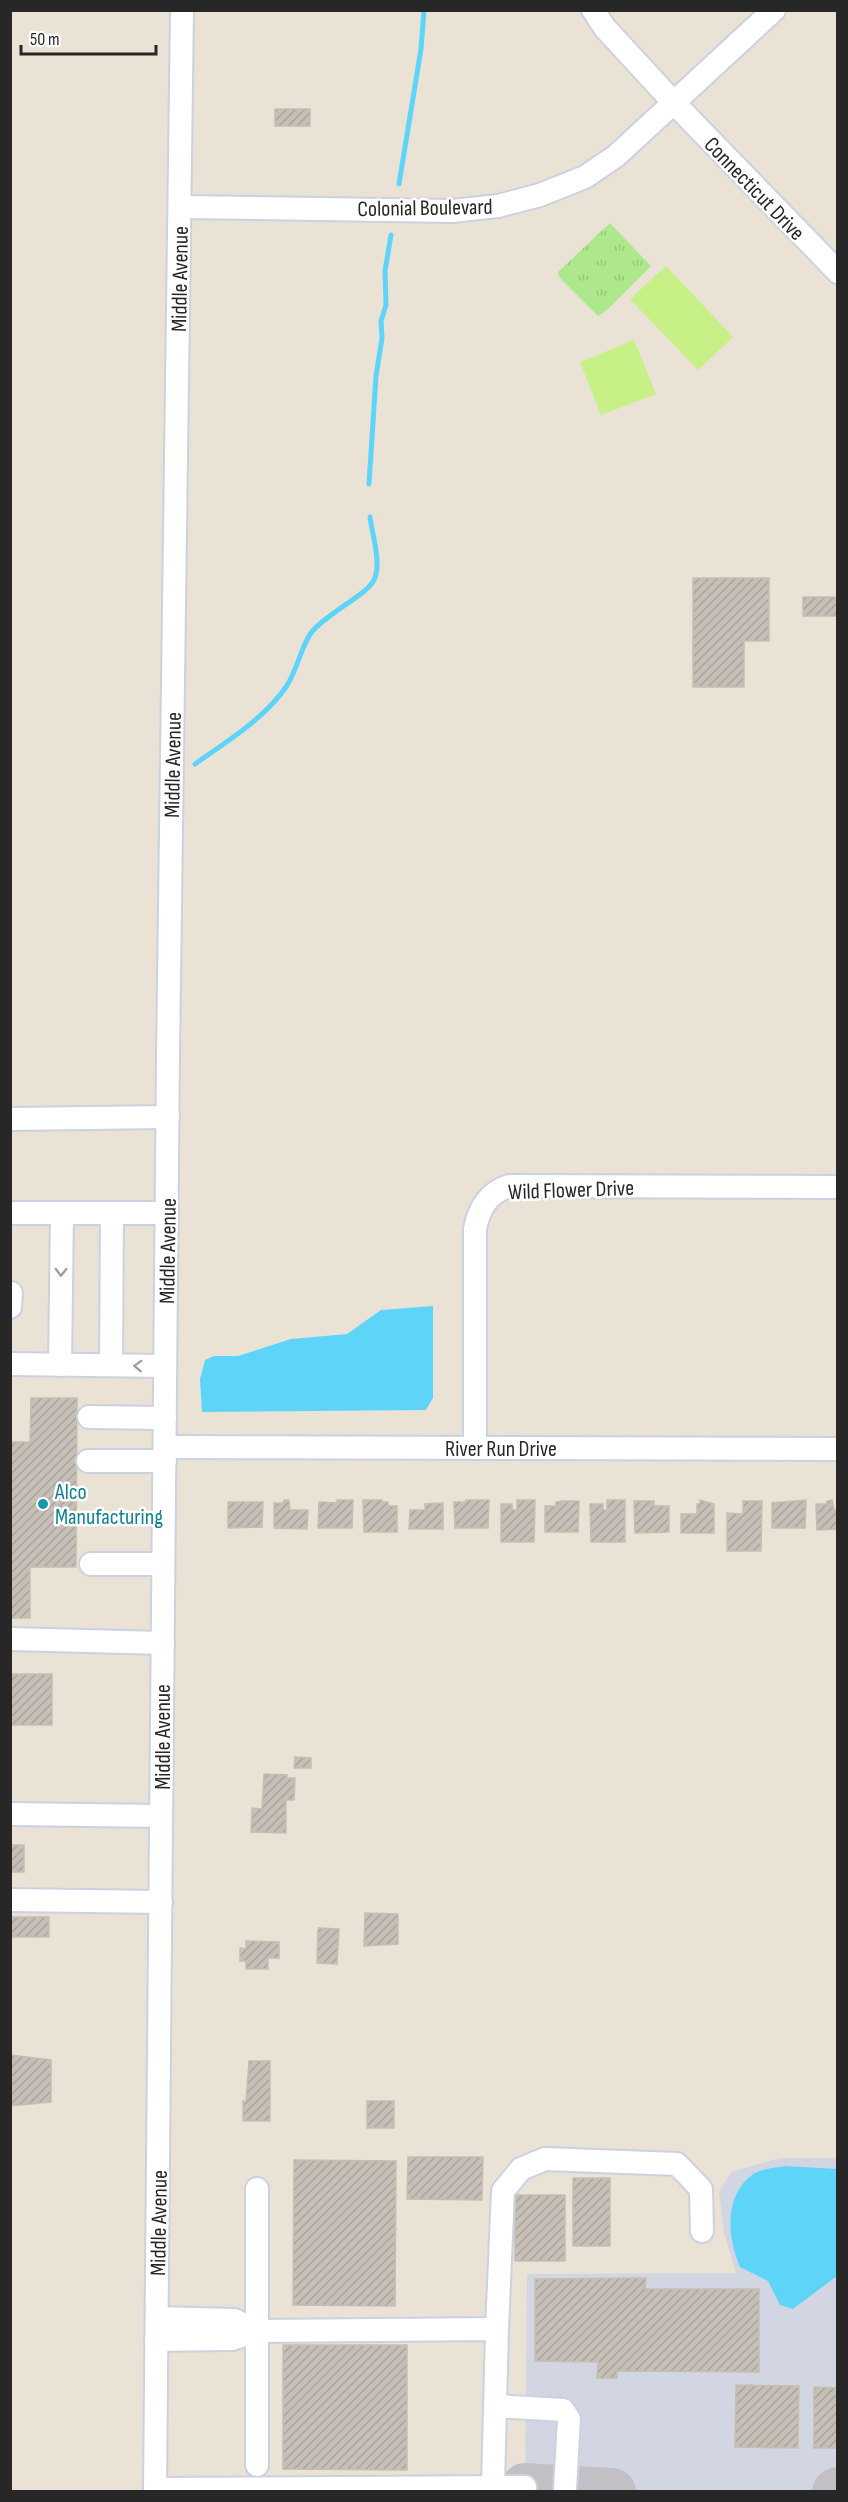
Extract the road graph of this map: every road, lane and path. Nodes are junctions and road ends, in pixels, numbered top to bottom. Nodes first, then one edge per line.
1 (182, 10) edge
2 (593, 10) edge
3 (774, 10) edge
4 (674, 103) junction
5 (180, 207) junction
6 (837, 272) edge
7 (168, 1117) junction
8 (10, 1119) edge
9 (837, 1187) edge
10 (10, 1213) edge
11 (62, 1214) junction
12 (112, 1214) junction
13 (167, 1214) junction
14 (11, 1293) edge
15 (10, 1307) edge
16 (10, 1364) edge
17 (60, 1365) junction
18 (111, 1365) junction
19 (165, 1366) junction
20 (88, 1417) dead end
21 (165, 1418) junction
22 (475, 1448) junction
23 (837, 1449) edge
24 (165, 1454) junction
25 (88, 1461) dead end
26 (91, 1564) dead end
27 (164, 1564) junction
28 (10, 1639) edge
29 (163, 1643) junction
30 (10, 1814) edge
31 (161, 1816) junction
32 (10, 1900) edge
33 (160, 1902) junction
34 (257, 2189) dead end
35 (702, 2231) dead end
36 (157, 2329) junction
37 (497, 2329) junction
38 (257, 2331) junction
39 (495, 2406) junction
40 (257, 2465) dead end
41 (493, 2486) junction
42 (525, 2487) dead end
43 (155, 2490) edge
44 (565, 2490) dead end

1 - 5 street, Middle Avenue
2 - 4 street, Connecticut Drive
3 - 4 street, Colonial Boulevard
4 - 5 street, Colonial Boulevard
4 - 6 street, Connecticut Drive
5 - 7 street, Middle Avenue
7 - 8 street
7 - 13 street, Middle Avenue
9 - 22 street, Wild Flower Drive
10 - 11 street
11 - 12 street
11 -> 17 street
12 - 13 street
12 - 18 street
13 - 19 street, Middle Avenue
14 - 15 street
16 - 17 street
17 - 18 street
19 -> 18 street
19 - 21 street, Middle Avenue
20 - 21 street
21 - 24 street, Middle Avenue
22 - 23 street, River Run Drive
22 - 24 street, River Run Drive
24 - 25 street, River Run Drive
24 - 27 street, Middle Avenue
26 - 27 street
27 - 29 street, Middle Avenue
28 - 29 street
29 - 31 street, Middle Avenue
30 - 31 street
31 - 33 street, Middle Avenue
32 - 33 street
33 - 36 street, Middle Avenue
34 - 38 street
35 - 37 street
36 - 38 street
36 - 43 street, Middle Avenue
37 - 38 street
37 - 39 street
38 - 40 street
39 - 41 street
39 - 44 street
41 - 42 street
41 - 43 street

